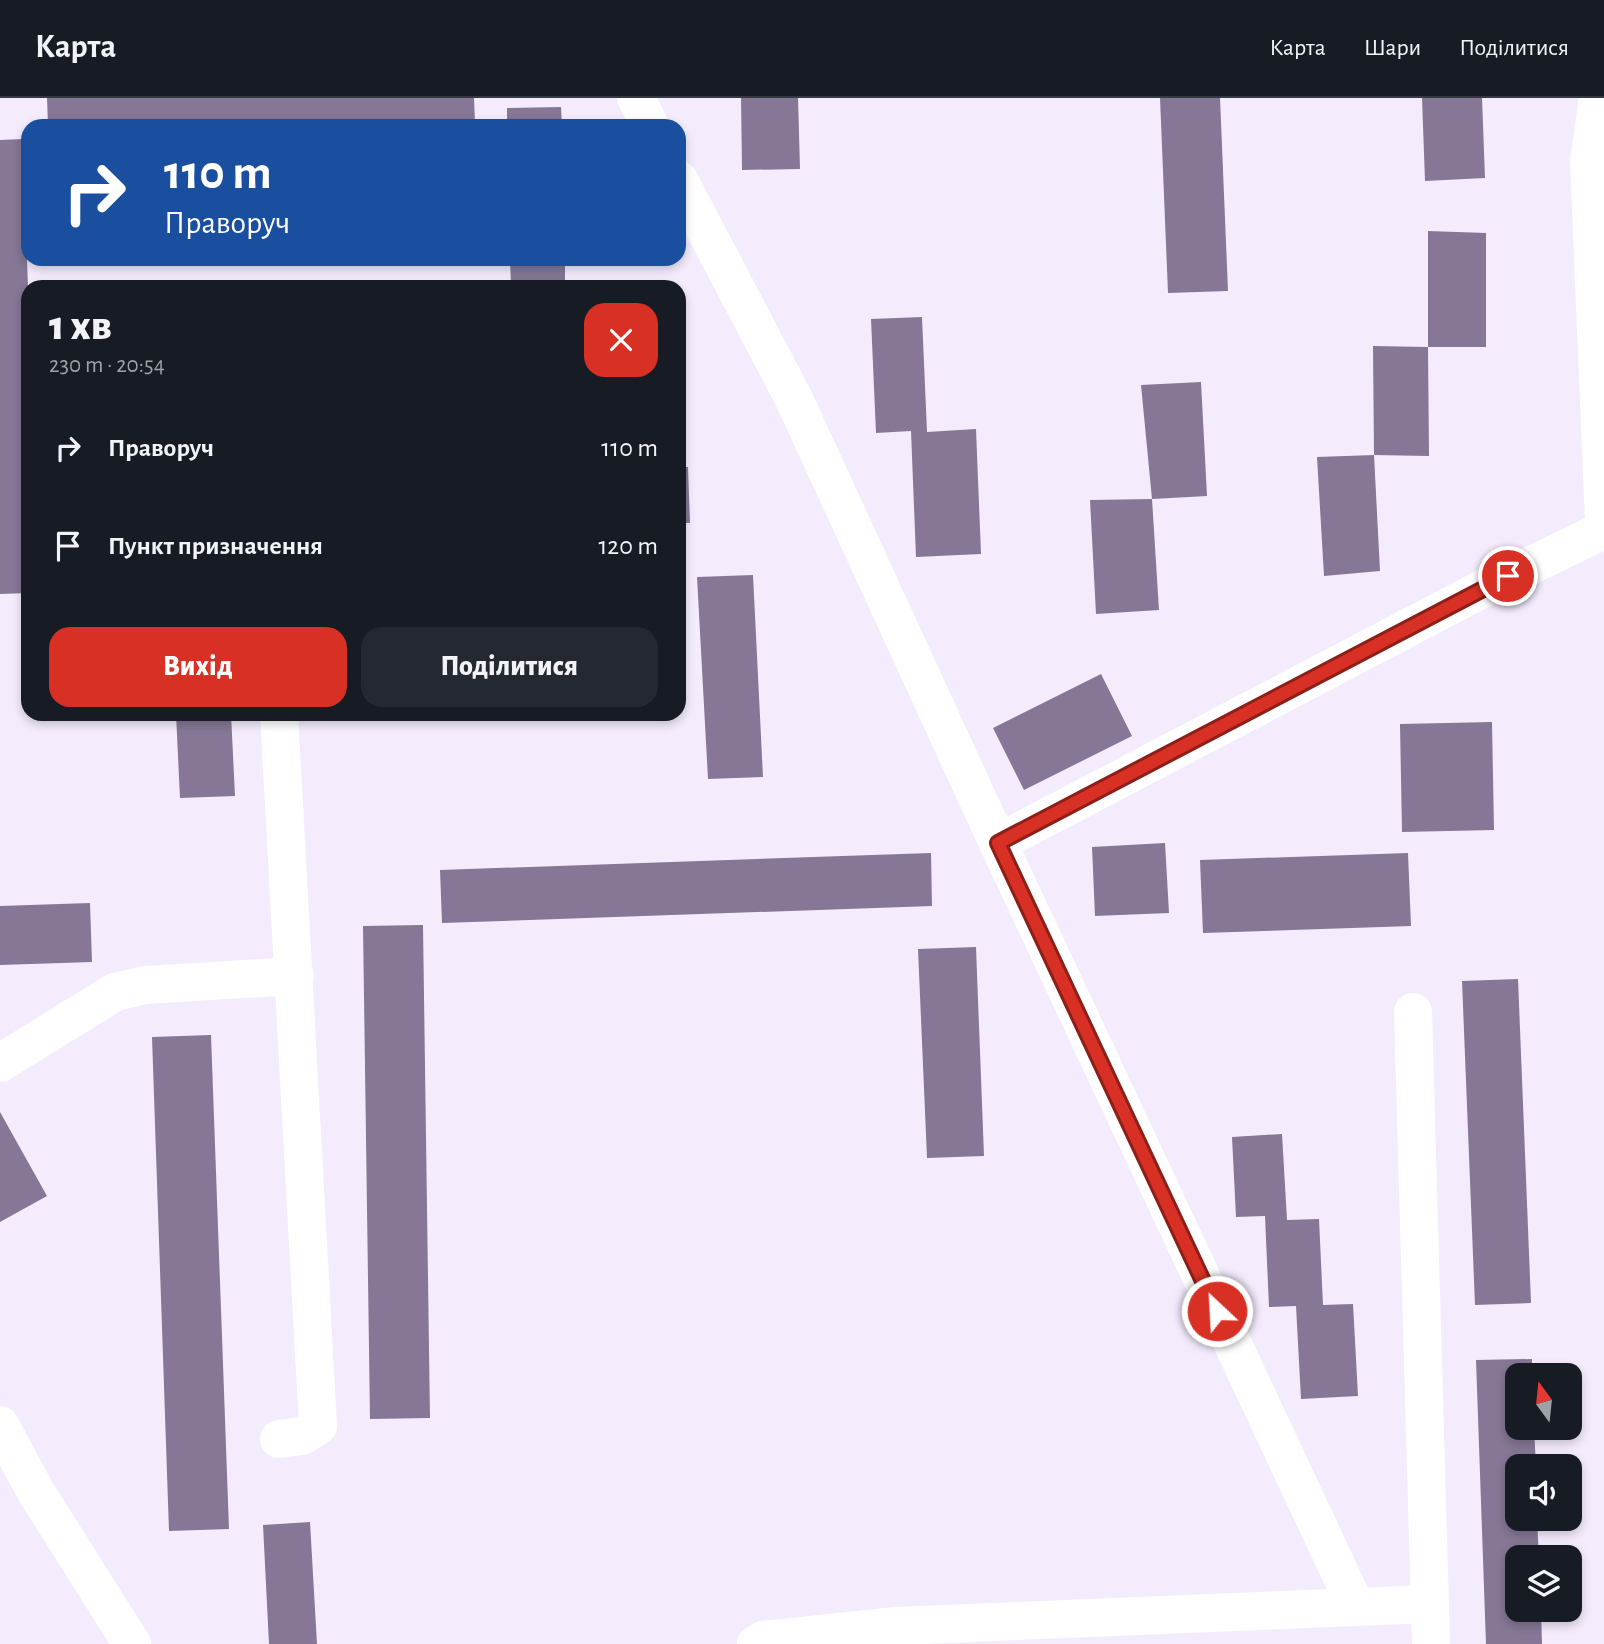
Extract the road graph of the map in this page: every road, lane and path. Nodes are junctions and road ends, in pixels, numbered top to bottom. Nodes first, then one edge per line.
1 (635, 98) edge
2 (1598, 98) edge
3 (646, 119) edge
4 (686, 193) edge
5 (1604, 521) edge
6 (1604, 530) edge
7 (279, 721) edge
8 (998, 843) junction
9 (295, 976) junction
10 (1413, 1012) dead end
11 (0, 1063) edge
12 (0, 1426) edge
13 (279, 1438) dead end
14 (1428, 1604) junction
15 (1356, 1607) junction
16 (132, 1644) edge
17 (756, 1644) edge
18 (1430, 1644) edge

1 - 3 street
2 - 5 street
4 - 8 street
6 - 8 street
7 - 9 street
8 - 15 street
9 - 11 street
9 - 13 street
10 - 14 street
12 - 16 street
14 - 15 street
14 - 18 street
15 - 17 street

